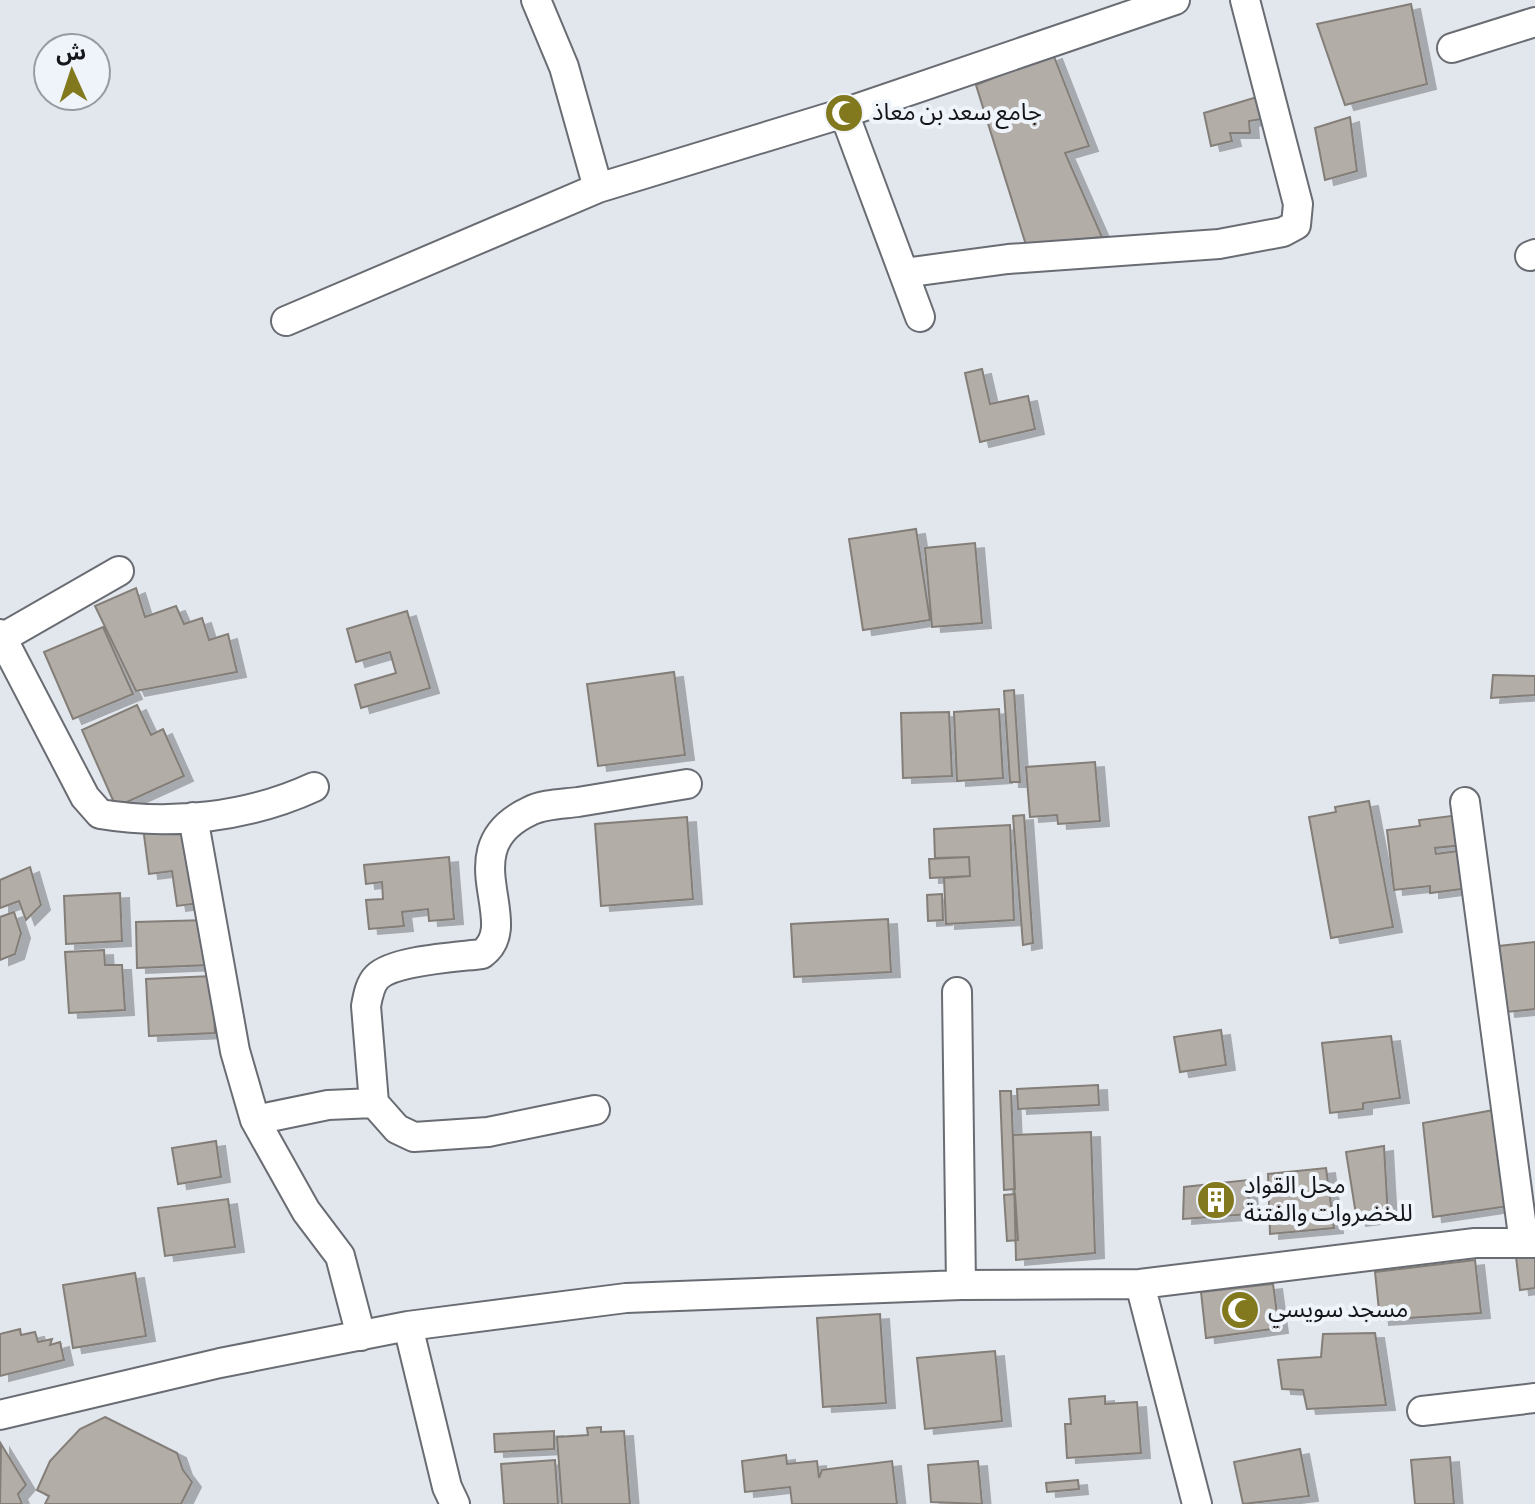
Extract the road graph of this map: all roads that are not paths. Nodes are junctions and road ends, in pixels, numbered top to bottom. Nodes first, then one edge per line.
1 (536, 0) edge
2 (1175, 0) edge
3 (1245, 0) edge
4 (1535, 22) edge
5 (1452, 48) dead end
6 (844, 113) junction
7 (598, 188) junction
8 (904, 273) junction
9 (920, 317) dead end
10 (286, 321) dead end
11 (119, 571) dead end
12 (1, 636) edge
13 (687, 784) dead end
14 (314, 787) dead end
15 (1465, 802) dead end
16 (193, 817) junction
17 (957, 992) dead end
18 (374, 1103) junction
19 (595, 1110) dead end
20 (255, 1120) junction
21 (1529, 1243) edge
22 (1140, 1284) junction
23 (961, 1285) junction
24 (408, 1326) junction
25 (361, 1336) junction
26 (1535, 1398) edge
27 (1422, 1411) dead end
28 (0, 1415) edge
29 (455, 1504) edge
30 (1197, 1504) edge

1 - 7 street
2 - 6 street
3 - 8 street
4 - 5 street
6 - 7 street
6 - 8 street
7 - 10 street
8 - 9 street
11 - 12 street
12 - 16 street
13 - 18 street
14 - 16 street
15 - 21 street
16 - 20 street
17 - 23 street
18 - 19 street
18 - 20 street
20 - 25 street
21 - 22 street
22 - 23 street
22 - 30 street
23 - 24 street
24 - 25 street
24 - 29 street
25 - 28 street
26 - 27 street

